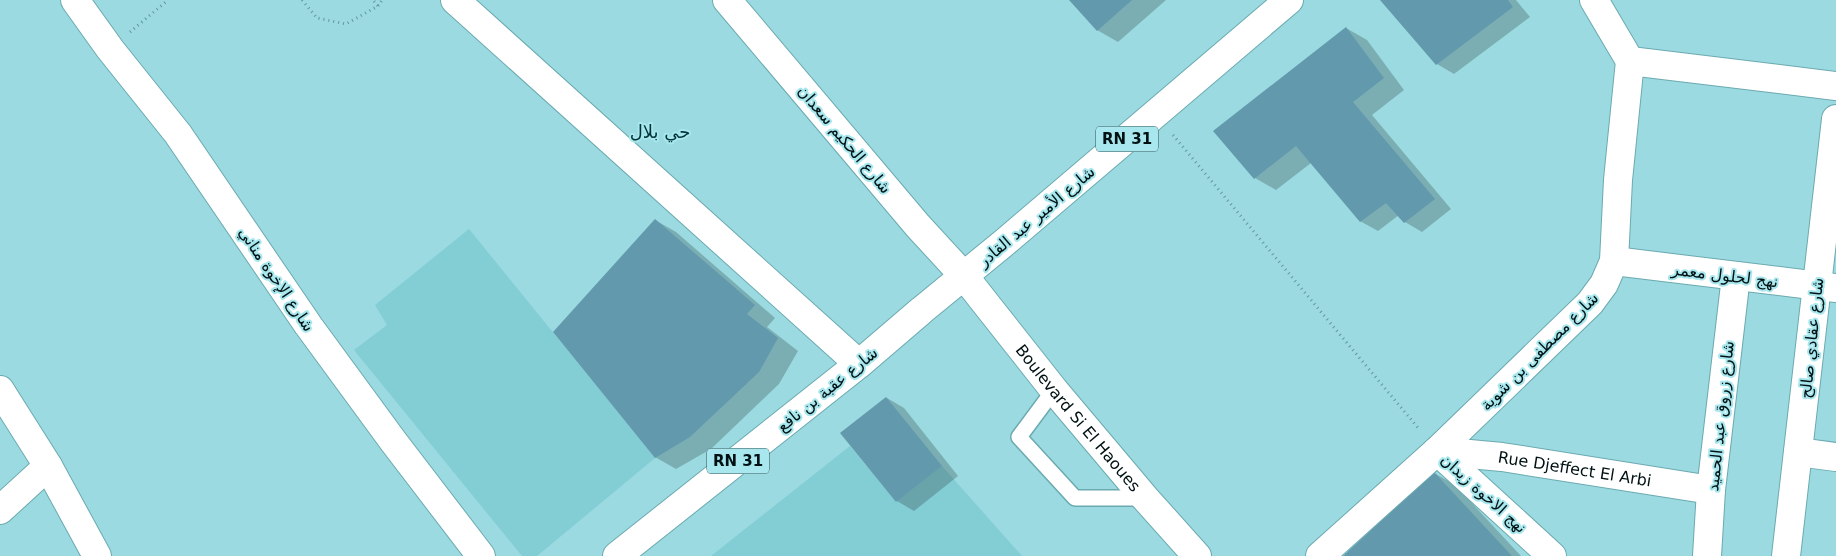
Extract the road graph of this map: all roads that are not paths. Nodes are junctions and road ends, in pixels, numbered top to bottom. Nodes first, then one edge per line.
1 (75, 0) edge
2 (455, 0) edge
3 (727, 0) edge
4 (1290, 0) edge
5 (1594, 0) edge
6 (1630, 61) junction
7 (1836, 86) edge
8 (1836, 120) edge
9 (1614, 261) junction
10 (964, 276) junction
11 (1736, 276) junction
12 (1827, 287) edge
13 (859, 364) junction
14 (0, 390) edge
15 (1054, 390) junction
16 (1437, 451) junction
17 (1798, 452) junction
18 (1836, 457) edge
19 (48, 466) junction
20 (1711, 490) junction
21 (1145, 498) junction
22 (0, 510) edge
23 (97, 556) edge
24 (481, 556) edge
25 (617, 556) edge
26 (1197, 556) edge
27 (1320, 556) edge
28 (1552, 556) edge
29 (1706, 556) edge
30 (1786, 556) edge

1 - 24 street, شارع الإخوة مناني
2 - 13 street
3 - 10 street, شارع الحكيم سعدان
4 - 10 street, شارع الأمير عبد القادر / RN 31
5 - 6 street
6 - 7 street
6 - 9 street, شارع مصطفى بن شوية
8 - 12 street, شارع عقادي صالح
9 - 11 street, نهج لحلول معمر
9 - 16 street, شارع مصطفى بن شوية
10 - 13 street, شارع عقبة بن نافع / RN 31
10 - 15 street, Boulevard Si El Haoues
11 - 12 street, نهج لحلول معمر
11 - 20 street, شارع زروق عبد الحميد
12 - 17 street, شارع عقادي صالح
13 - 25 street, شارع عقبة بن نافع / RN 31
14 - 19 street
15 - 21 street, Boulevard Si El Haoues
15 - 21 lane
16 - 20 street, Rue Djeffect El Arbi
16 - 27 street, شارع مصطفى بن شوية
16 - 28 street, نهج الاخوة زيدان
17 - 18 street
17 - 30 street, شارع عقادي صالح
19 - 22 street
19 - 23 street
20 - 29 street, شارع زروق عبد الحميد
21 - 26 street, Boulevard Si El Haoues

